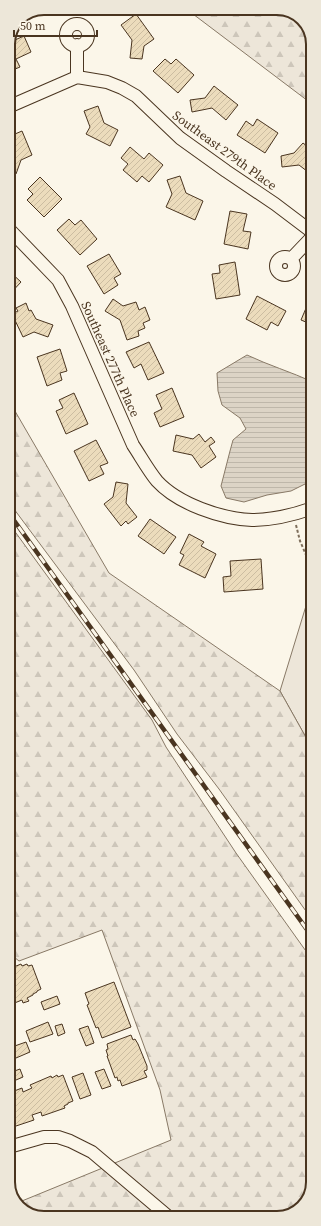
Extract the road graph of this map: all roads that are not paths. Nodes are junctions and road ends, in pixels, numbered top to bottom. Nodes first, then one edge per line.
1 (77, 46) dead end
2 (77, 77) junction
3 (15, 104) edge
4 (306, 227) edge
5 (15, 235) edge
6 (306, 244) edge
7 (292, 259) dead end
8 (306, 510) edge
9 (15, 1145) edge
10 (162, 1211) edge

1 - 2 street
2 - 3 street
2 - 4 street, Southeast 279th Place
5 - 8 street, Southeast 277th Place
6 - 7 street
9 - 10 street

